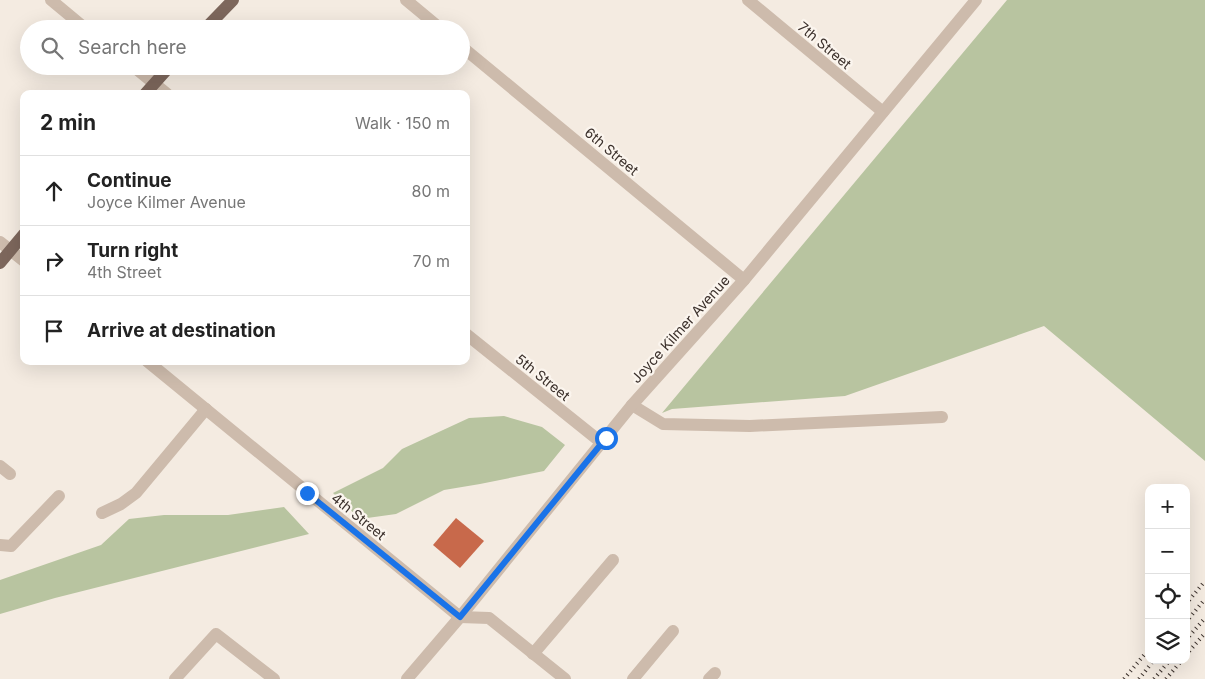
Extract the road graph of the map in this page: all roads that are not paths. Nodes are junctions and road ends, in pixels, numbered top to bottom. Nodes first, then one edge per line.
1 (51, 0) edge
2 (233, 0) edge
3 (406, 0) edge
4 (748, 0) edge
5 (976, 0) edge
6 (75, 20) edge
7 (214, 20) edge
8 (430, 20) edge
9 (470, 53) edge
10 (144, 75) edge
11 (162, 75) edge
12 (154, 84) junction
13 (149, 90) edge
14 (162, 90) edge
15 (883, 112) junction
16 (20, 239) edge
17 (0, 242) edge
18 (10, 250) junction
19 (20, 258) edge
20 (0, 263) edge
21 (744, 280) junction
22 (470, 337) edge
23 (152, 365) edge
24 (632, 405) junction
25 (206, 408) junction
26 (942, 417) dead end
27 (602, 443) junction
28 (59, 496) dead end
29 (102, 513) dead end
30 (0, 545) edge
31 (613, 560) dead end
32 (460, 617) junction
33 (673, 631) dead end
34 (533, 654) junction
35 (175, 679) edge
36 (274, 679) edge
37 (407, 679) edge
38 (565, 679) edge
39 (633, 679) edge

1 - 6 street
2 - 7 main road
3 - 8 street
4 - 15 street, 7th Street
5 - 15 street, Joyce Kilmer Avenue
9 - 21 street, 6th Street
10 - 12 street
11 - 12 main road
12 - 13 main road
12 - 14 street
15 - 21 street, Joyce Kilmer Avenue
16 - 18 main road
17 - 18 street
18 - 19 street
18 - 20 main road
21 - 24 street, Joyce Kilmer Avenue
22 - 27 street, 5th Street
23 - 25 street, 4th Street
24 - 26 street
24 - 27 street, Joyce Kilmer Avenue
25 - 29 street
25 - 32 street, 4th Street
27 - 32 street, Joyce Kilmer Avenue
28 - 30 street
31 - 34 street
32 - 34 street
32 - 37 street, Joyce Kilmer Avenue
33 - 39 street
34 - 38 street
35 - 36 street

